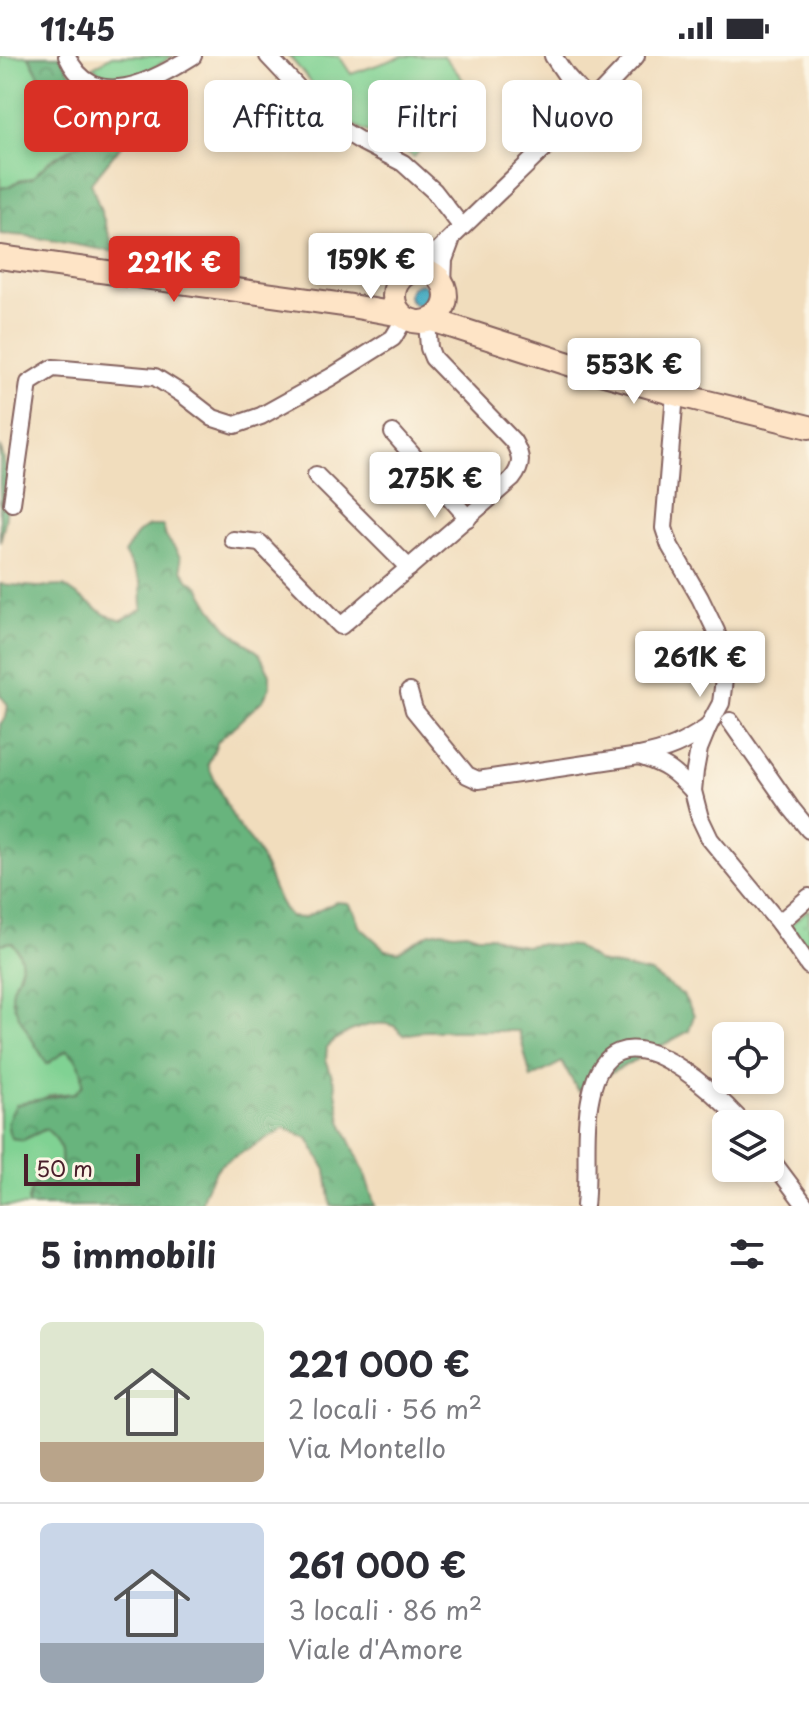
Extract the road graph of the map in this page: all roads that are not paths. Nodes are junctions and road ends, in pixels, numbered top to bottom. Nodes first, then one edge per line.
1 (67, 56) edge
2 (193, 56) edge
3 (268, 56) edge
4 (553, 56) edge
5 (636, 56) edge
6 (570, 80) edge
7 (613, 80) edge
8 (540, 152) edge
9 (458, 232) junction
10 (0, 257) edge
11 (418, 270) junction
12 (398, 282) junction
13 (445, 290) junction
14 (351, 306) junction
15 (416, 319) junction
16 (475, 333) junction
17 (675, 394) junction
18 (809, 427) edge
19 (393, 433) dead end
20 (316, 475) dead end
21 (12, 503) dead end
22 (468, 518) junction
23 (233, 540) dead end
24 (409, 568) junction
25 (409, 692) dead end
26 (730, 721) dead end
27 (708, 727) junction
28 (639, 756) junction
29 (693, 791) junction
30 (809, 830) edge
31 (809, 897) edge
32 (779, 923) junction
33 (809, 966) edge
34 (731, 1110) edge
35 (784, 1177) edge
36 (585, 1206) edge
37 (806, 1206) edge

1 - 2 street
3 - 9 street
4 - 6 street
5 - 7 street
8 - 9 street
9 - 11 street
9 - 13 street
10 - 14 street
11 - 12 street
11 - 13 street
12 - 14 street
12 - 15 street
13 - 15 street
13 - 16 street
14 - 15 street
15 - 16 street
15 - 21 street
15 - 22 street
16 - 17 street
17 - 18 street
17 - 27 street
19 - 22 street
20 - 24 street
22 - 24 street
23 - 24 street
25 - 28 street
26 - 30 street
27 - 28 street
27 - 29 street
28 - 29 street
29 - 32 street
31 - 32 street
32 - 33 street
34 - 36 street
35 - 37 street

